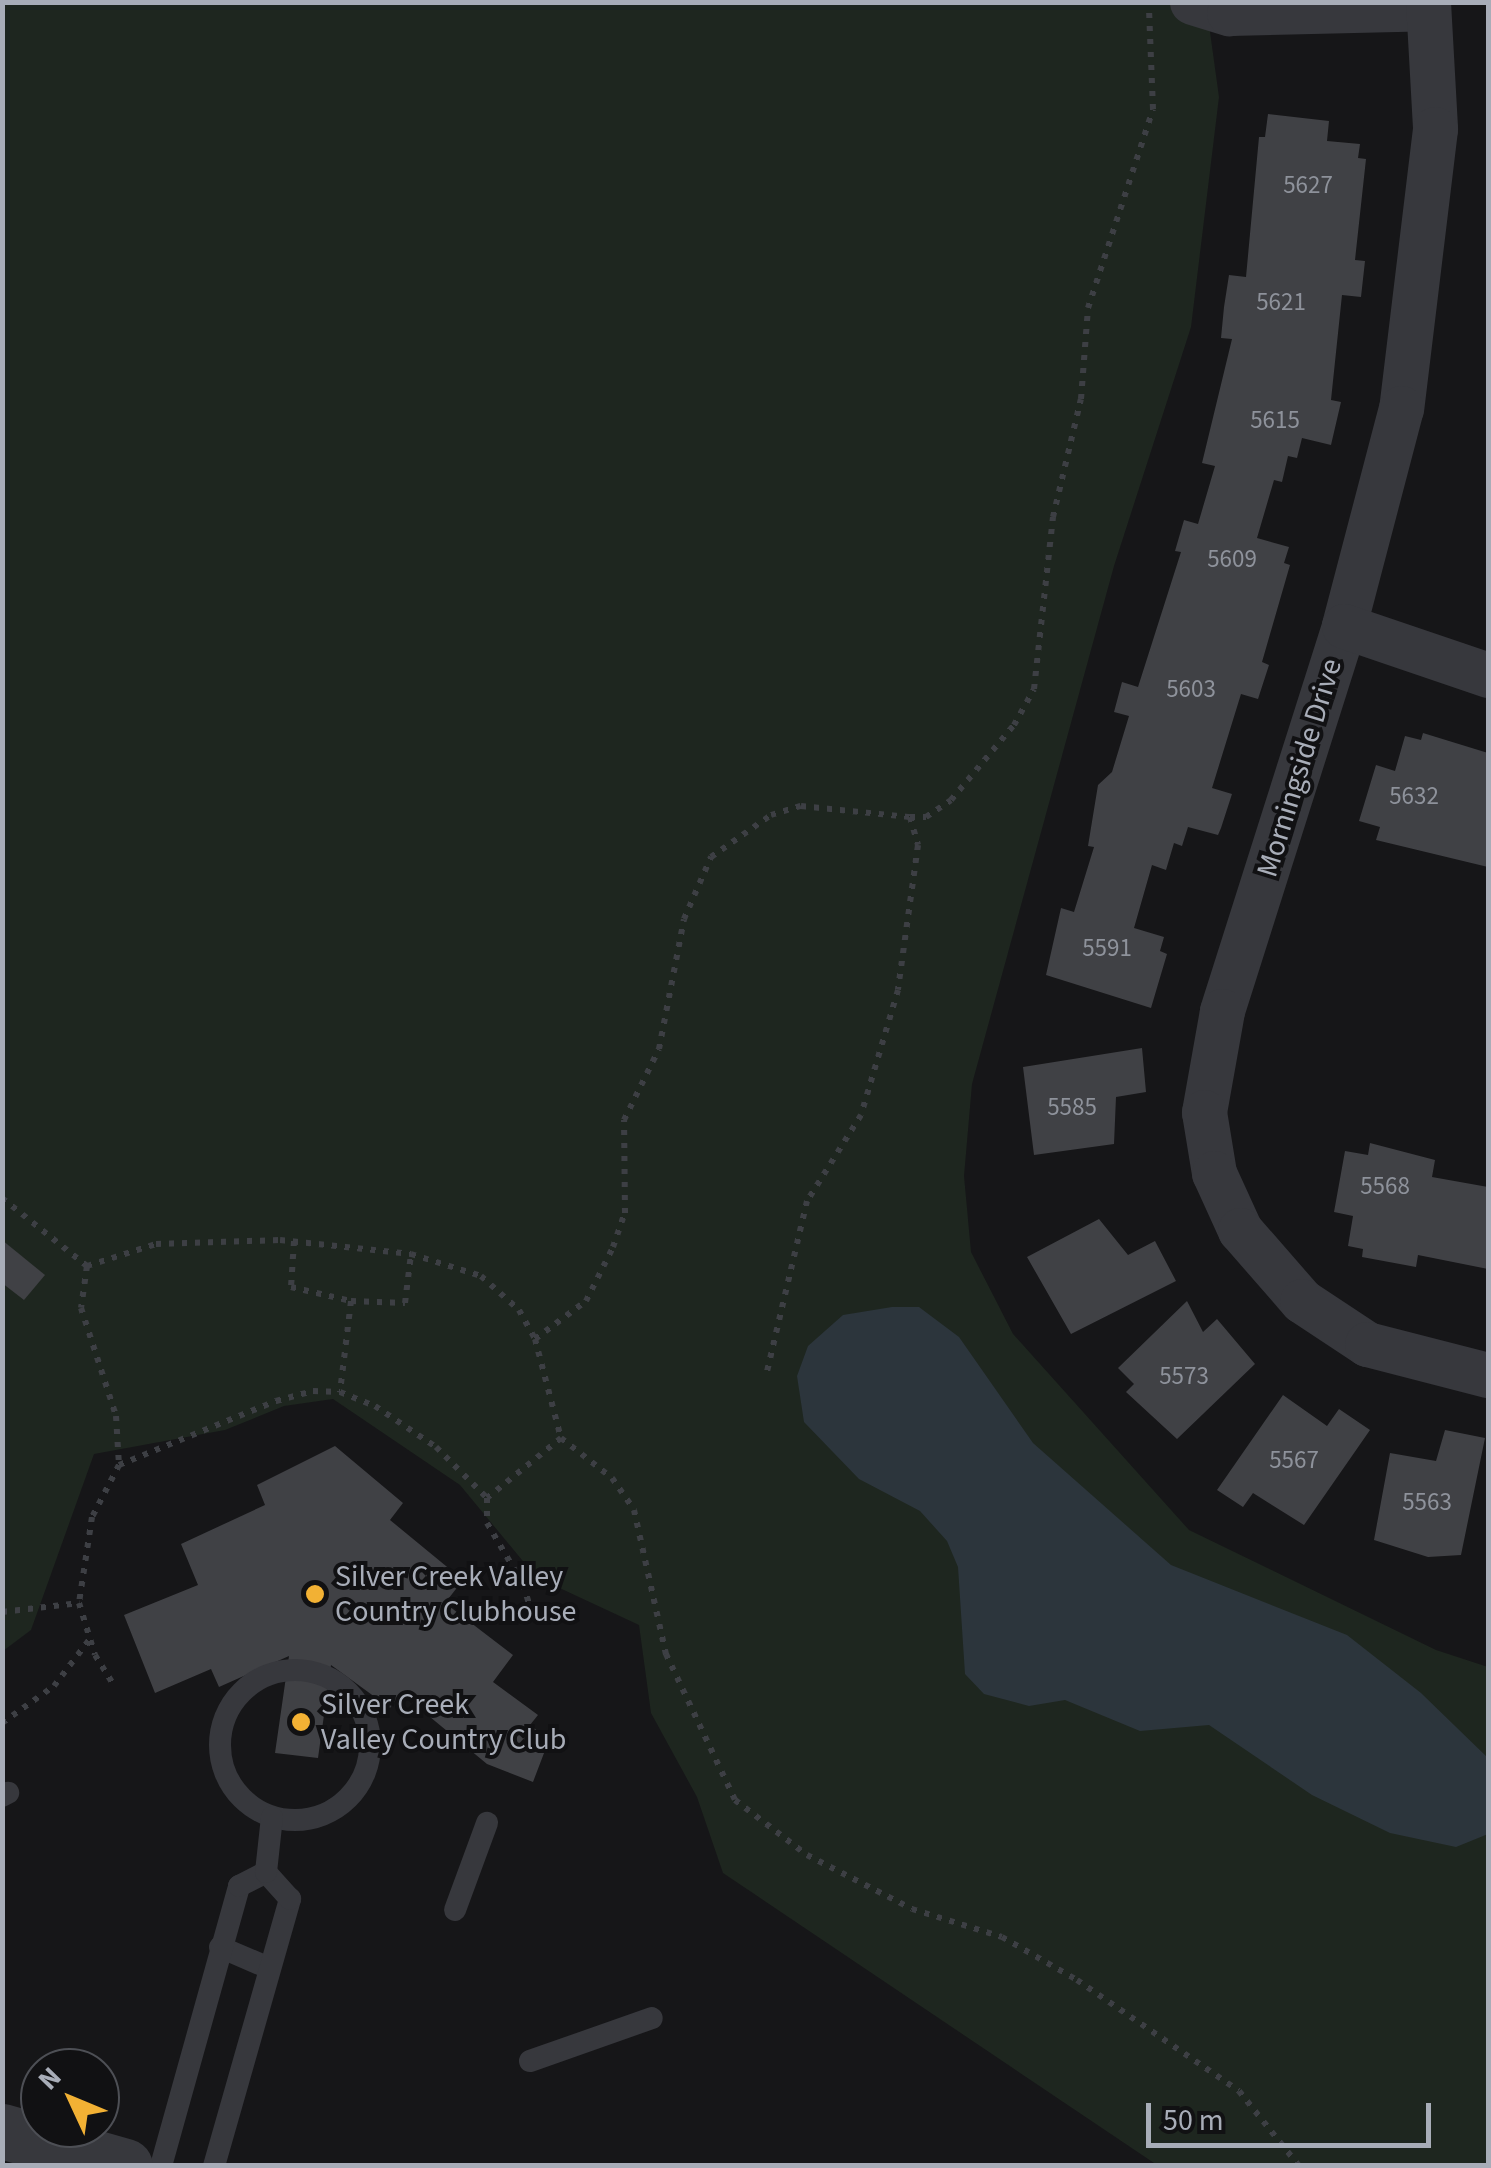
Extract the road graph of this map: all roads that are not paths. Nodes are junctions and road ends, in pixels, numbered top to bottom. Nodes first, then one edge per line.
1 (1192, 2) edge
2 (1428, 5) edge
3 (1344, 626) junction
4 (1488, 675) edge
5 (1488, 1375) edge
6 (272, 1817) junction
7 (487, 1823) dead end
8 (266, 1872) junction
9 (455, 1910) dead end
10 (220, 1947) junction
11 (269, 1968) junction
12 (652, 2018) dead end
13 (530, 2062) dead end
14 (2, 2131) edge
15 (125, 2166) edge
16 (161, 2166) edge
17 (214, 2166) edge

1 - 2 street
2 - 3 street, Morningside Drive
3 - 4 street
3 - 5 street, Morningside Drive
6 - 6 lane
6 - 8 lane
7 - 9 lane
8 - 10 lane
8 - 11 lane
10 - 11 lane
10 - 16 lane
11 - 17 lane
12 - 13 lane
14 - 15 street

